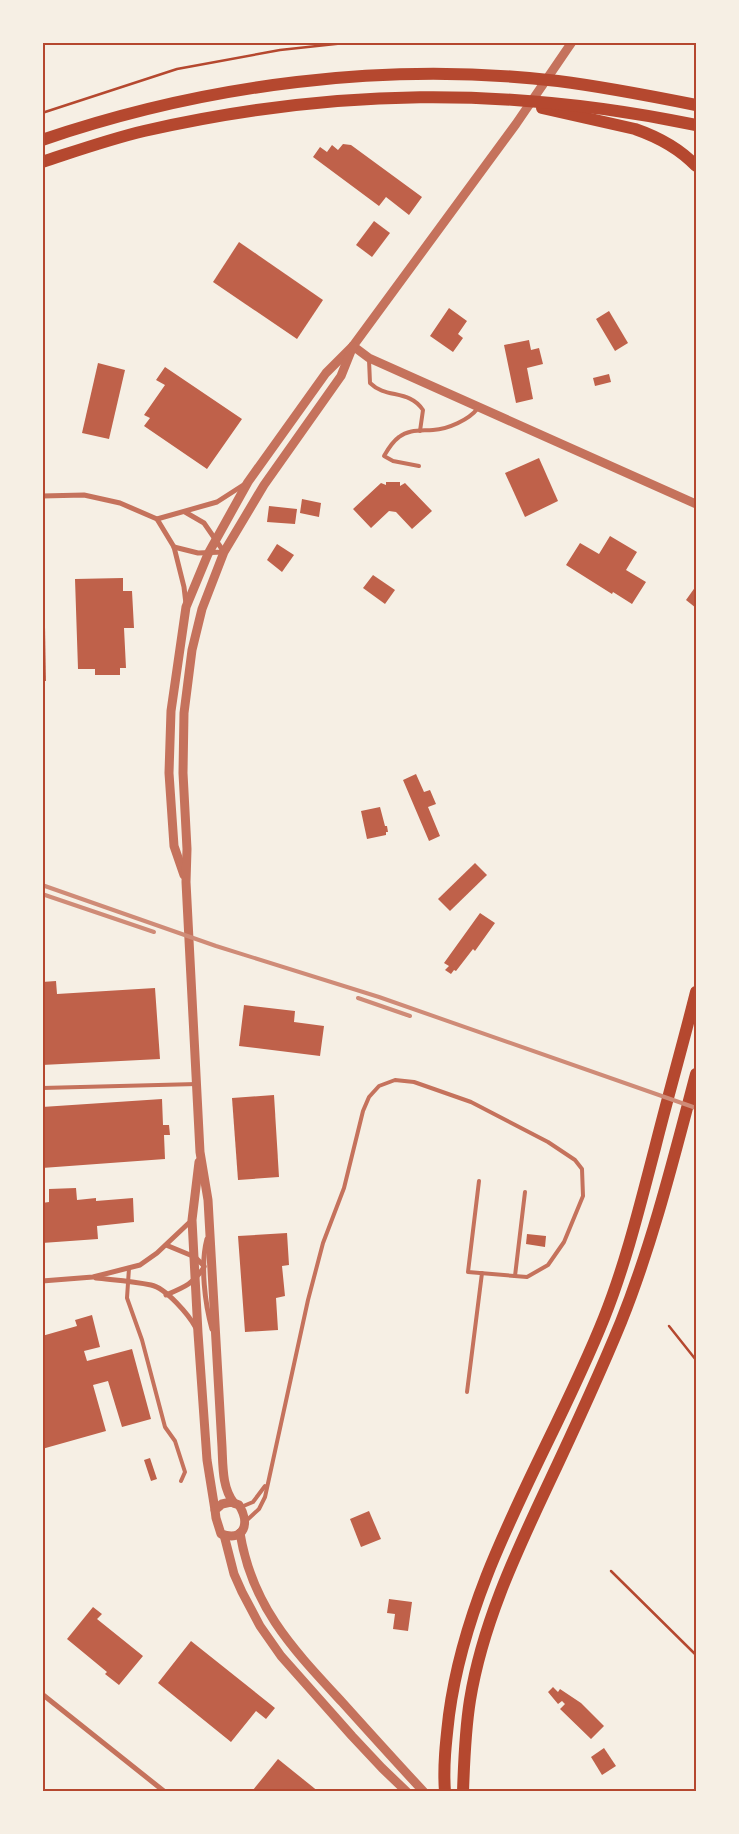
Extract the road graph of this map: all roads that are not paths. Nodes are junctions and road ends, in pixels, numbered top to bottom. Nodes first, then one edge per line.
1 (572, 42) edge
2 (696, 105) edge
3 (562, 108) junction
4 (696, 125) edge
5 (42, 140) edge
6 (42, 162) edge
7 (696, 166) edge
8 (353, 346) junction
9 (369, 358) junction
10 (479, 406) junction
11 (420, 431) junction
12 (419, 466) dead end
13 (248, 482) junction
14 (42, 496) edge
15 (696, 504) edge
16 (185, 512) junction
17 (157, 519) junction
18 (215, 540) junction
19 (174, 547) junction
20 (224, 552) junction
21 (208, 554) junction
22 (186, 606) junction
23 (186, 882) junction
24 (696, 992) edge
25 (696, 1077) edge
26 (197, 1084) junction
27 (42, 1088) edge
28 (200, 1152) junction
29 (479, 1181) dead end
30 (525, 1192) dead end
31 (192, 1220) junction
32 (210, 1231) junction
33 (166, 1245) junction
34 (195, 1257) junction
35 (204, 1266) junction
36 (129, 1268) junction
37 (482, 1273) junction
38 (515, 1276) junction
39 (93, 1277) junction
40 (196, 1278) junction
41 (42, 1281) edge
42 (129, 1282) junction
43 (166, 1295) junction
44 (198, 1333) junction
45 (216, 1344) junction
46 (467, 1392) dead end
47 (181, 1481) dead end
48 (267, 1484) junction
49 (238, 1505) junction
50 (215, 1510) junction
51 (246, 1521) junction
52 (240, 1533) junction
53 (224, 1535) junction
54 (42, 1694) edge
55 (165, 1792) edge
56 (407, 1792) edge
57 (424, 1792) edge
58 (445, 1792) edge
59 (463, 1792) edge

1 - 8 street
2 - 5 highway
3 - 4 highway
3 - 6 highway
3 - 7 highway
8 - 9 street
8 - 13 street
8 - 20 street
9 - 10 street
9 - 11 lane
10 - 11 lane
10 - 15 street
11 - 12 lane
13 - 16 street
13 - 18 street
14 - 17 street
16 - 17 street
16 - 18 street
17 - 19 street
18 - 20 street
18 - 21 street
19 - 21 street
19 - 22 street
20 - 21 street
20 - 23 street
21 - 22 street
22 - 23 street
23 - 26 street
24 - 58 highway
25 - 59 highway
26 - 27 lane
26 - 28 street
28 - 31 street
28 - 32 street
29 - 37 lane
30 - 38 lane
31 - 33 street
31 - 34 street
32 - 35 street
32 - 45 street
33 - 34 street
33 - 36 street
34 - 35 street
34 - 40 street
35 - 40 street
35 - 45 street
36 - 39 street
36 - 42 lane
37 - 38 lane
37 - 46 lane
38 - 48 lane
39 - 41 street
39 - 42 street
40 - 43 street
40 - 44 street
42 - 43 street
42 - 47 lane
43 - 44 street
44 - 50 street
45 - 49 street
48 - 49 lane
48 - 51 lane
49 - 50 street
49 - 51 street
50 - 53 street
51 - 52 street
52 - 53 street
52 - 57 street
53 - 56 street
54 - 55 street

